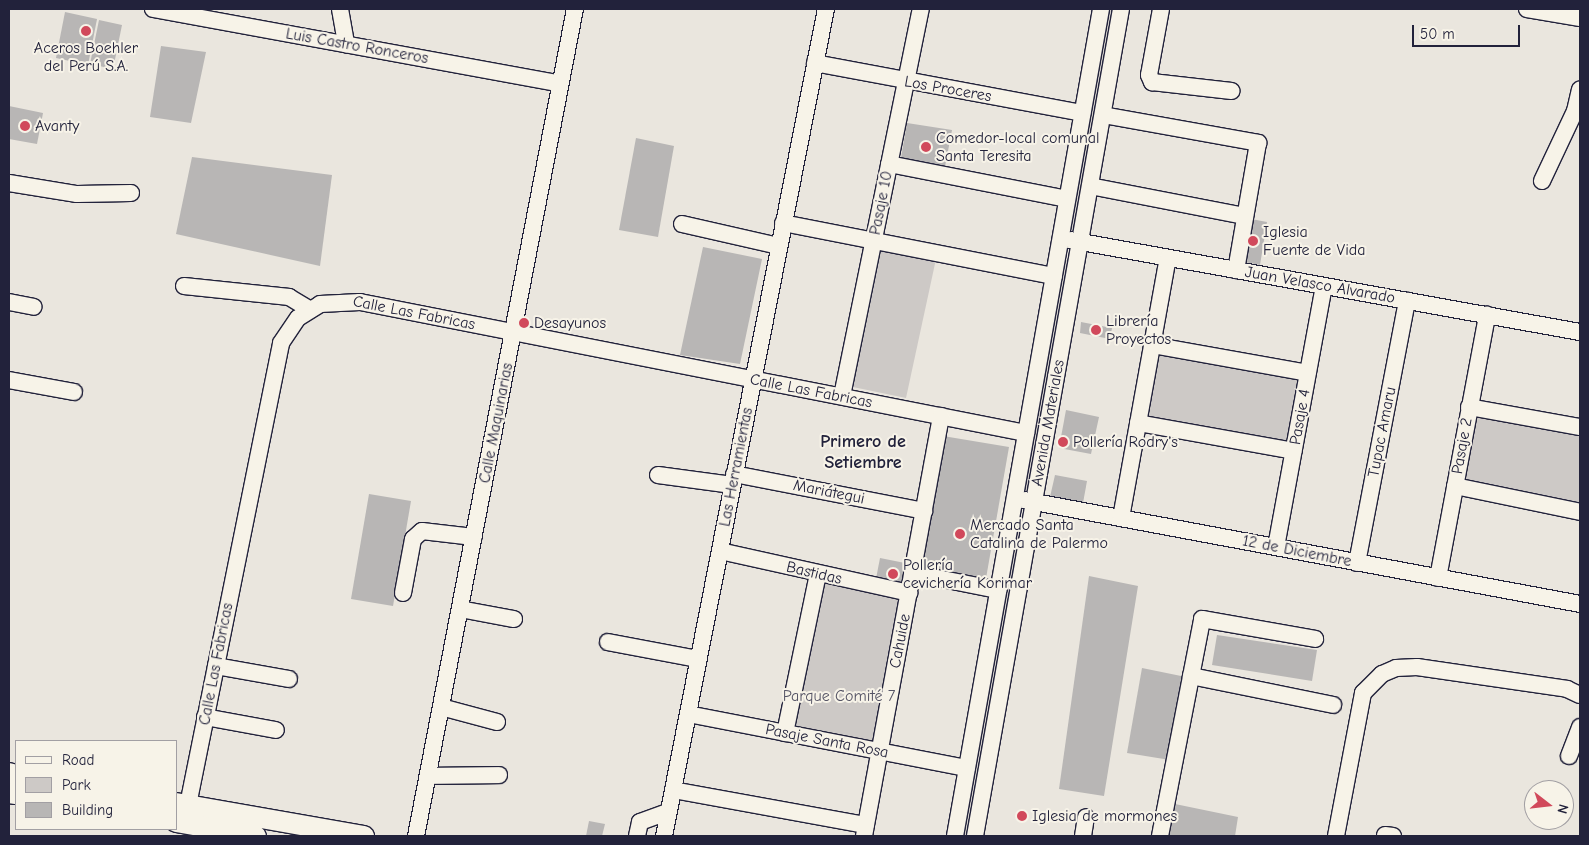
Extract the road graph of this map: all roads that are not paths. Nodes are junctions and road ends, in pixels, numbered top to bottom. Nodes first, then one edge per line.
1 (153, 9) edge
2 (340, 9) edge
3 (575, 9) edge
4 (826, 9) edge
5 (920, 9) edge
6 (1100, 9) edge
7 (1122, 9) edge
8 (1161, 9) edge
9 (1528, 9) edge
10 (1580, 18) edge
11 (346, 44) junction
12 (815, 63) junction
13 (906, 81) junction
14 (560, 84) junction
15 (1580, 90) edge
16 (1232, 91) dead end
17 (1082, 113) junction
18 (1103, 115) junction
19 (889, 164) junction
20 (1542, 182) dead end
21 (9, 183) edge
22 (1090, 186) junction
23 (131, 193) dead end
24 (1067, 199) junction
25 (1245, 216) junction
26 (783, 223) junction
27 (682, 224) dead end
28 (1060, 238) junction
29 (873, 241) junction
30 (1080, 242) junction
31 (779, 246) junction
32 (1168, 258) junction
33 (1236, 270) junction
34 (1054, 276) junction
35 (184, 286) dead end
36 (1324, 286) junction
37 (1407, 301) junction
38 (9, 302) edge
39 (34, 307) dead end
40 (309, 309) junction
41 (1487, 315) junction
42 (1580, 332) edge
43 (513, 333) junction
44 (1152, 345) junction
45 (1308, 373) junction
46 (753, 379) junction
47 (9, 380) edge
48 (74, 392) dead end
49 (842, 396) junction
50 (1469, 407) junction
51 (941, 416) junction
52 (1138, 423) junction
53 (1580, 428) edge
54 (1026, 433) junction
55 (1294, 451) junction
56 (658, 475) dead end
57 (733, 479) junction
58 (1455, 486) junction
59 (1014, 498) junction
60 (1034, 502) junction
61 (924, 511) junction
62 (1580, 512) edge
63 (1120, 518) junction
64 (474, 537) junction
65 (1276, 547) junction
66 (720, 551) junction
67 (1357, 563) junction
68 (912, 573) junction
69 (818, 574) junction
70 (1438, 578) junction
71 (998, 590) junction
72 (909, 593) junction
73 (403, 594) dead end
74 (1580, 604) edge
75 (460, 609) junction
76 (514, 619) dead end
77 (1315, 639) dead end
78 (608, 642) dead end
79 (698, 659) junction
80 (216, 666) junction
81 (1191, 676) junction
82 (289, 679) dead end
83 (1580, 695) edge
84 (1333, 705) dead end
85 (441, 707) junction
86 (688, 714) junction
87 (205, 717) junction
88 (497, 722) dead end
89 (1580, 727) edge
90 (276, 730) dead end
91 (785, 733) junction
92 (879, 752) junction
93 (1569, 756) dead end
94 (967, 768) junction
95 (499, 775) dead end
96 (428, 776) junction
97 (673, 790) junction
98 (668, 812) junction
99 (1086, 817) dead end
100 (181, 818) edge
101 (865, 831) edge
102 (256, 836) edge
103 (364, 836) edge
104 (416, 836) edge
105 (637, 836) edge
106 (664, 836) edge
107 (955, 836) edge
108 (974, 836) edge
109 (1083, 836) edge
110 (1160, 836) edge
111 (1336, 836) edge

1 - 11 street, Luis Castro Ronceros
2 - 11 street
3 - 14 street, Calle Maquinarias
4 - 12 street, Las Herramientas
5 - 13 street, Pasaje 10
6 - 17 street, Avenida Materiales
7 - 18 street, Avenida Materiales
8 - 16 street
9 - 10 street
11 - 14 street, Luis Castro Ronceros
12 - 13 street, Los Proceres
12 - 26 street, Las Herramientas
13 - 17 street, Los Proceres
13 - 19 street, Pasaje 10
14 - 43 street, Calle Maquinarias
15 - 20 street
17 - 24 street, Avenida Materiales
18 - 22 street, Avenida Materiales
18 - 25 street
19 - 24 street
19 - 29 street, Pasaje 10
21 - 23 street
22 - 25 street
22 - 30 street, Avenida Materiales
24 - 28 street, Avenida Materiales
25 - 33 street
26 - 29 street
26 - 31 street, Las Herramientas
27 - 31 street
28 - 30 street, Juan Velasco Alvarado
28 - 34 street, Avenida Materiales
29 - 34 street
29 - 49 street, Pasaje 10
30 - 32 street, Juan Velasco Alvarado
30 - 60 street, Avenida Materiales
31 - 46 street, Las Herramientas
32 - 33 street, Juan Velasco Alvarado
32 - 44 street
33 - 36 street, Juan Velasco Alvarado
34 - 54 street, Avenida Materiales
35 - 40 street
36 - 37 street, Juan Velasco Alvarado
36 - 45 street, Pasaje 4
37 - 41 street, Juan Velasco Alvarado
37 - 67 street, Tupac Amaru
38 - 39 street
40 - 43 street, Calle Las Fabricas
40 - 80 street, Calle Las Fabricas
41 - 42 street, Juan Velasco Alvarado
41 - 50 street, Pasaje 2
43 - 46 street, Calle Las Fabricas
43 - 64 street, Calle Maquinarias
44 - 45 street
44 - 52 street
45 - 55 street, Pasaje 4
46 - 49 street, Calle Las Fabricas
46 - 57 street, Las Herramientas
47 - 48 street
49 - 51 street, Calle Las Fabricas
50 - 53 street
50 - 58 street, Pasaje 2
51 - 54 street, Calle Las Fabricas
51 - 61 street, Cahuide
52 - 55 street
52 - 63 street
54 - 59 street, Avenida Materiales
55 - 65 street, Pasaje 4
56 - 57 street, Mariátegui
57 - 61 street, Mariátegui
57 - 66 street, Las Herramientas
58 - 62 street
58 - 70 street, Pasaje 2
59 - 60 street, 12 de Diciembre
59 - 71 street, Avenida Materiales
60 - 63 street, 12 de Diciembre
60 - 108 street, Avenida Materiales
61 - 68 street, Cahuide
63 - 65 street, 12 de Diciembre
64 - 73 street
64 - 75 street, Calle Maquinarias
65 - 67 street, 12 de Diciembre
66 - 69 street, Bastidas
66 - 79 street, Las Herramientas
67 - 70 street, 12 de Diciembre
68 - 71 street
68 - 72 street, Cahuide
69 - 72 street, Bastidas
69 - 91 street
70 - 74 street, 12 de Diciembre
71 - 94 street, Avenida Materiales
72 - 92 street, Cahuide
75 - 76 street
75 - 85 street, Calle Maquinarias
77 - 81 street
78 - 79 street
79 - 86 street, Las Herramientas
80 - 82 street
80 - 87 street, Calle Las Fabricas
81 - 84 street
81 - 110 street
83 - 111 street
85 - 88 street
85 - 96 street, Calle Maquinarias
86 - 91 street, Pasaje Santa Rosa
86 - 97 street, Las Herramientas
87 - 90 street
87 - 100 street, Calle Las Fabricas
89 - 93 street
91 - 92 street, Pasaje Santa Rosa
92 - 94 street, Pasaje Santa Rosa
92 - 101 street, Cahuide
94 - 107 street, Avenida Materiales
95 - 96 street
96 - 104 street, Calle Maquinarias
97 - 98 street, Las Herramientas
97 - 101 street
98 - 105 street
98 - 106 street, Las Herramientas
99 - 109 street
100 - 102 main road
100 - 103 main road

